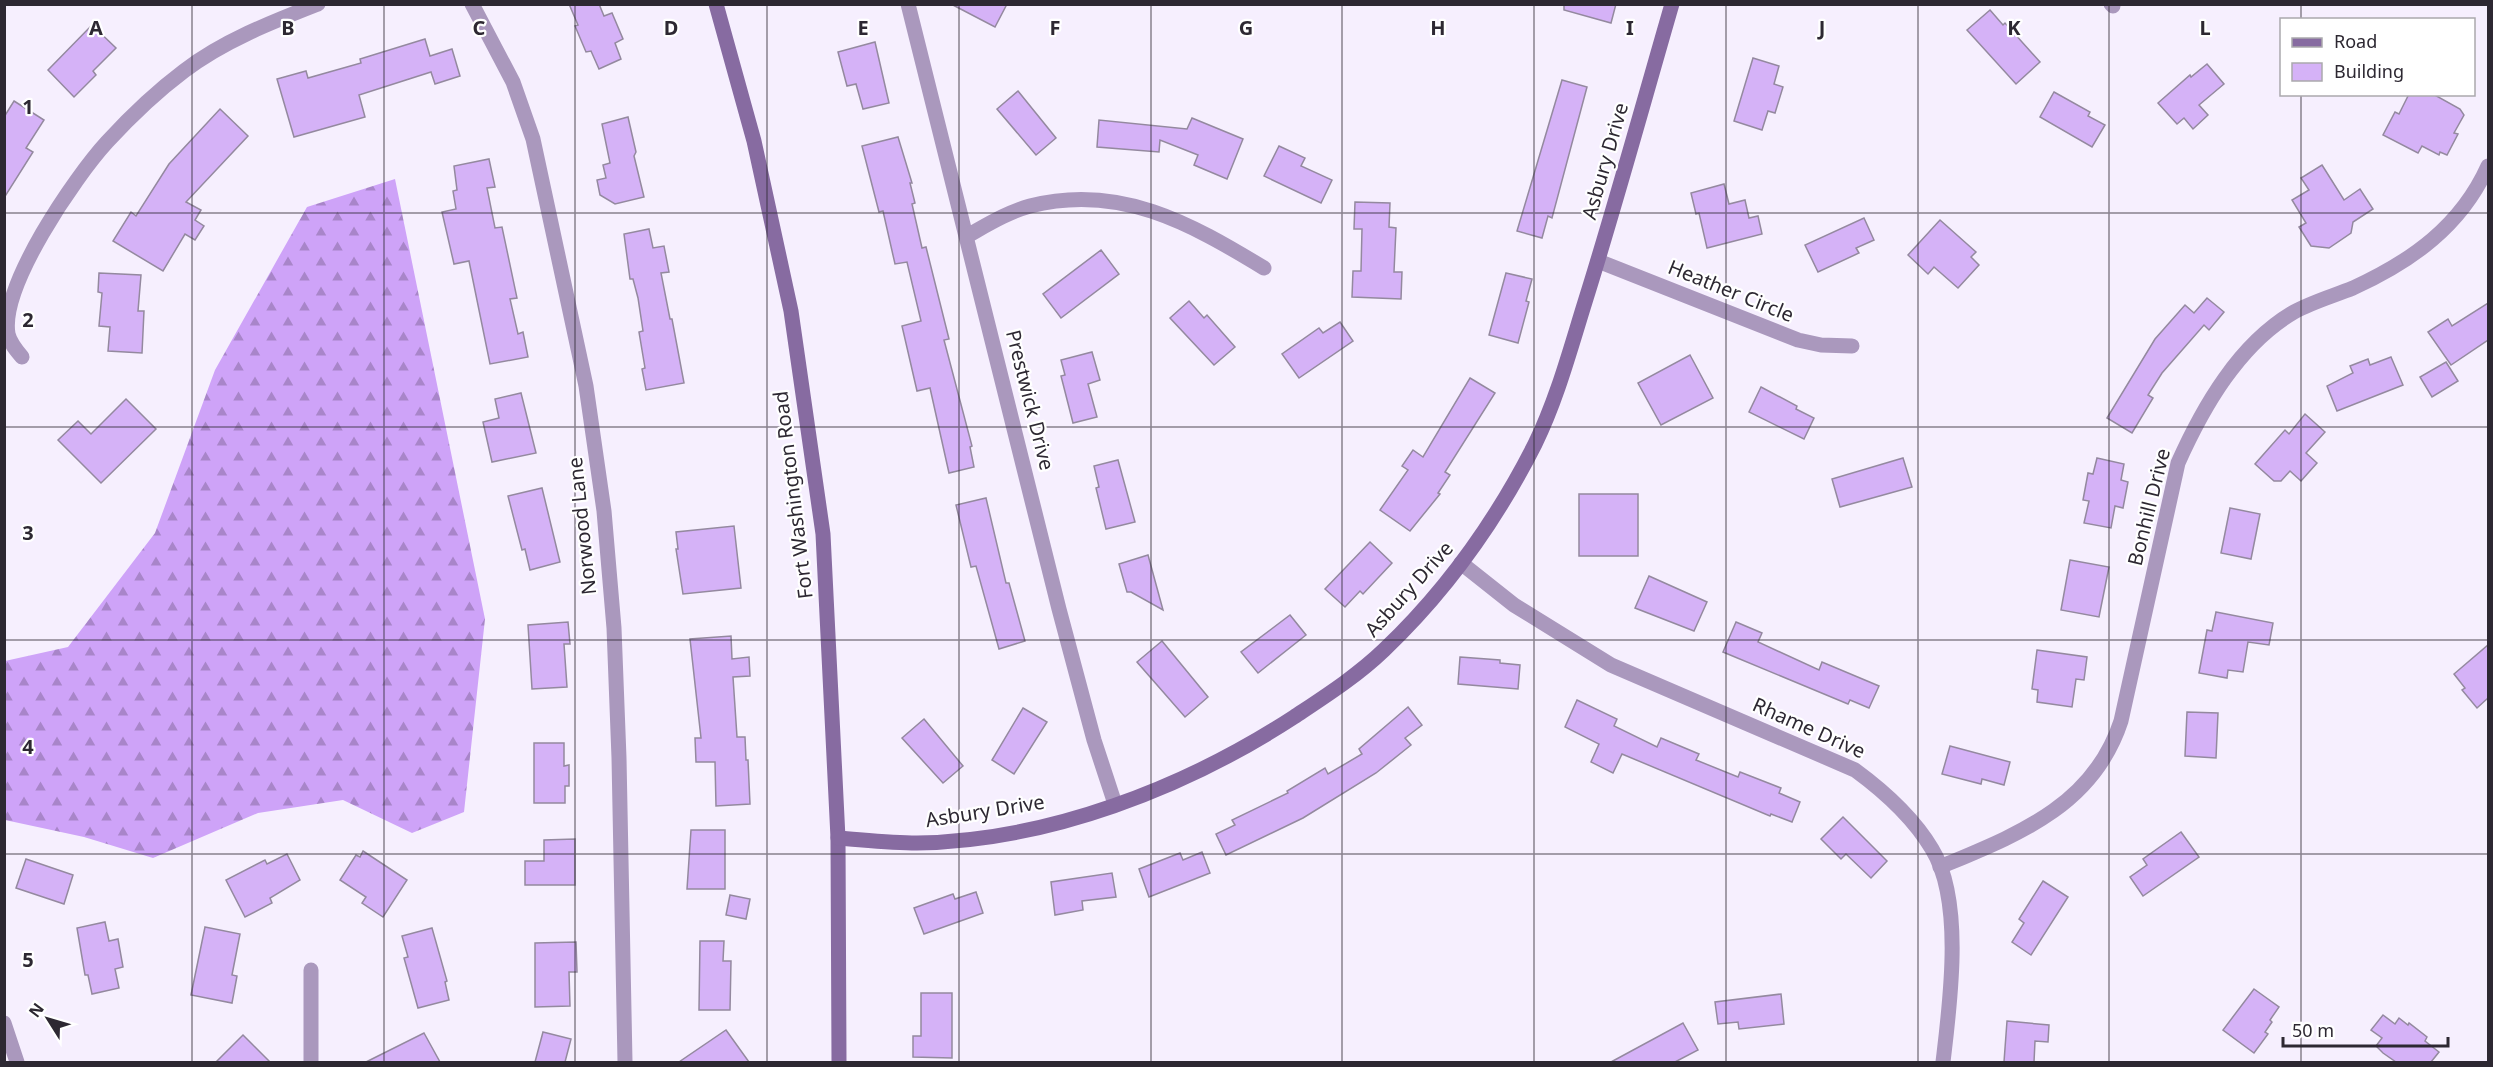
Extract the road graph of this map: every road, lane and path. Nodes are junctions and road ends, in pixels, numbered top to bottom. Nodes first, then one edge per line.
1 (318, 4) edge
2 (472, 4) edge
3 (716, 4) edge
4 (908, 4) edge
5 (1672, 4) edge
6 (2488, 166) edge
7 (967, 236) junction
8 (1598, 261) junction
9 (1264, 268) dead end
10 (1852, 346) dead end
11 (22, 357) dead end
12 (1461, 563) junction
13 (1115, 804) junction
14 (838, 838) junction
15 (1940, 867) junction
16 (311, 970) dead end
17 (4, 1023) edge
18 (17, 1062) edge
19 (310, 1062) edge
20 (625, 1062) edge
21 (839, 1062) edge
22 (1943, 1062) edge

1 - 11 street
2 - 20 street, Norwood Lane
3 - 14 street, Fort Washington Road
4 - 7 street, Prestwick Drive
5 - 8 street, Asbury Drive
6 - 15 street, Bonhill Drive
7 - 9 street
7 - 13 street, Prestwick Drive
8 - 10 street, Heather Circle
8 - 12 street, Asbury Drive
12 - 13 street, Asbury Drive
12 - 15 street, Rhame Drive
13 - 14 street, Asbury Drive
14 - 21 street, Fort Washington Road
15 - 22 street, Rhame Drive
16 - 19 street
17 - 18 street

